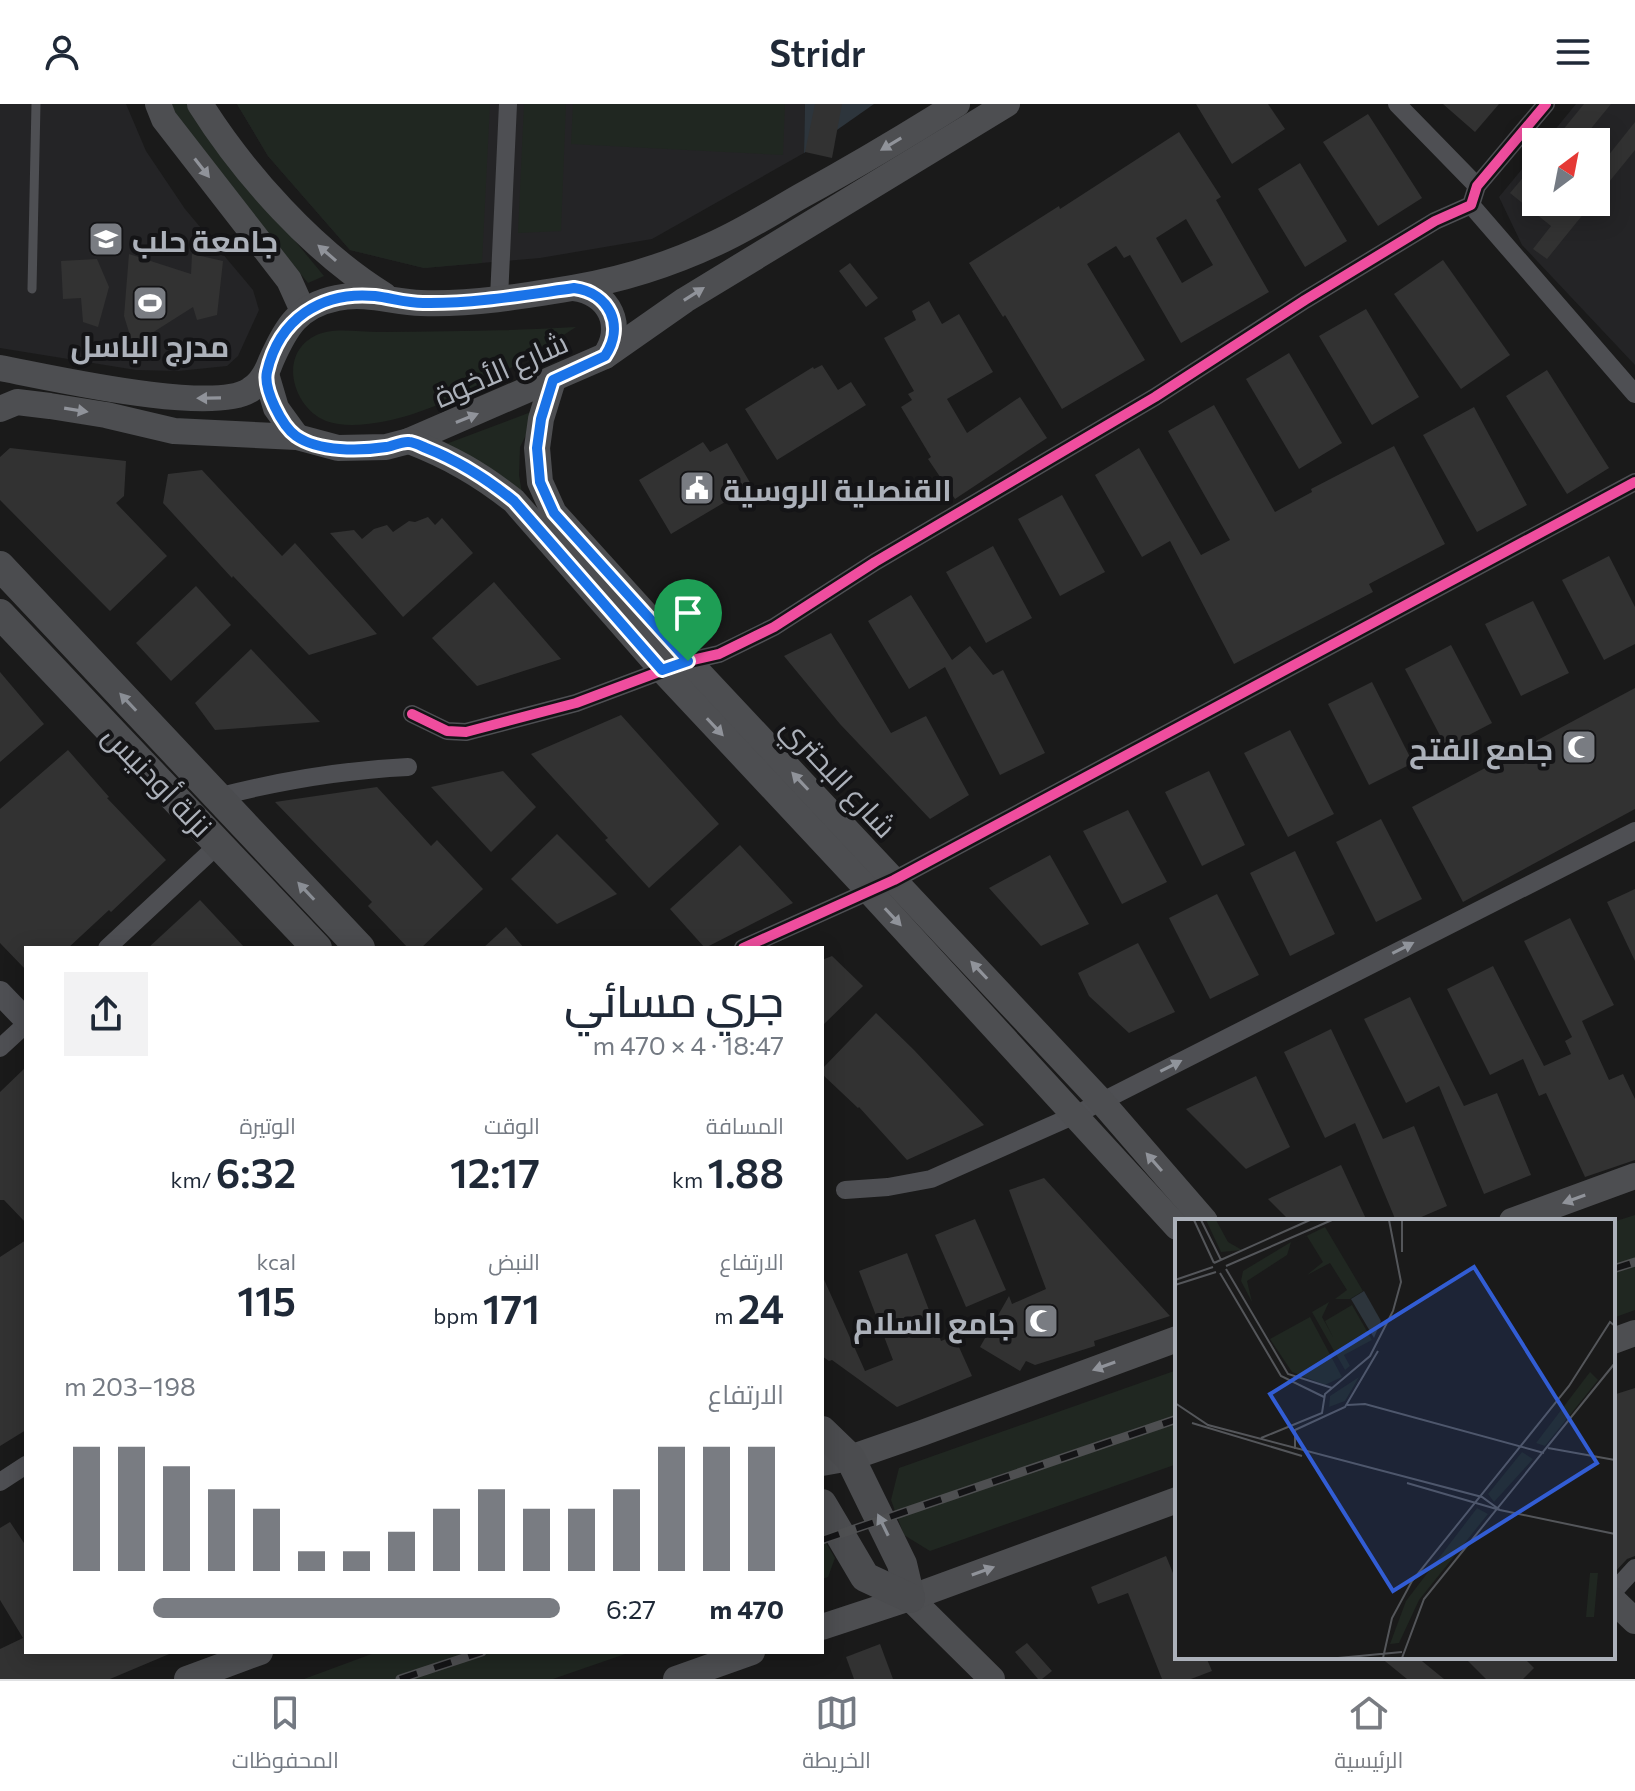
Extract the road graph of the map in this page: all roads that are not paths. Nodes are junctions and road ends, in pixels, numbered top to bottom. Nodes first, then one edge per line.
1 (36, 104) edge
2 (158, 104) edge
3 (200, 104) edge
4 (508, 104) edge
5 (1007, 104) edge
6 (1397, 104) edge
7 (1546, 104) edge
8 (946, 108) edge
9 (945, 142) junction
10 (1477, 186) junction
11 (1471, 205) junction
12 (574, 288) junction
13 (32, 289) dead end
14 (499, 298) junction
15 (390, 299) junction
16 (303, 311) junction
17 (605, 356) junction
18 (0, 368) edge
19 (266, 374) junction
20 (553, 380) junction
21 (1635, 394) edge
22 (0, 409) edge
23 (297, 437) junction
24 (409, 441) junction
25 (1635, 482) edge
26 (0, 566) edge
27 (0, 614) edge
28 (688, 661) junction
29 (662, 670) junction
30 (412, 714) dead end
31 (408, 767) dead end
32 (217, 797) junction
33 (1635, 831) edge
34 (220, 843) junction
35 (894, 880) junction
36 (869, 891) junction
37 (109, 946) edge
38 (315, 946) edge
39 (358, 946) edge
40 (747, 946) edge
41 (0, 993) edge
42 (24, 1020) edge
43 (24, 1024) edge
44 (0, 1048) edge
45 (1101, 1101) junction
46 (1075, 1115) junction
47 (1635, 1176) edge
48 (845, 1190) dead end
49 (1203, 1219) edge
50 (1517, 1219) edge
51 (1175, 1225) edge
52 (1635, 1333) edge
53 (1175, 1340) edge
54 (1615, 1340) edge
55 (824, 1435) edge
56 (836, 1460) edge
57 (24, 1466) edge
58 (0, 1482) edge
59 (1175, 1501) edge
60 (824, 1507) edge
61 (1635, 1568) edge
62 (1615, 1590) edge
63 (910, 1598) junction
64 (1615, 1602) edge
65 (1635, 1621) edge
66 (824, 1626) edge
67 (255, 1654) edge
68 (746, 1654) edge
69 (187, 1679) edge
70 (676, 1679) edge
71 (992, 1679) edge

1 - 13 lane
2 -> 16 main road
15 -> 3 main road
4 - 14 street
5 - 9 main road, شارع الأخوة
6 - 10 street
7 - 10 street
8 - 9 street
8 -> 12 main road, شارع الأخوة
17 -> 9 main road, شارع الأخوة
10 - 11 street
11 - 21 street
11 - 28 street
12 - 14 main road, شارع الأخوة
12 - 17 main road
14 - 15 main road, شارع الأخوة
15 - 16 main road, شارع الأخوة
16 - 19 main road
17 - 20 main road, شارع الأخوة
19 -> 18 main road
19 - 23 main road
24 -> 20 main road, شارع الأخوة
20 - 28 main road, شارع البحتري
22 -> 23 main road, شارع الأخوة
23 - 24 main road, شارع الأخوة
24 - 29 main road
25 - 35 street
32 -> 26 main road
27 - 34 main road, نزلة أودنيس
28 - 29 street
35 -> 28 main road, شارع البحتري
29 - 30 street
29 -> 36 main road
31 - 32 street
39 -> 32 main road
45 -> 33 street
34 - 37 street
34 - 38 main road, نزلة أودنيس
35 - 36 street
45 -> 35 main road, شارع البحتري
36 - 40 street
36 -> 46 main road
41 - 42 street
43 - 44 street
45 - 46 street
49 -> 45 main road, شارع البحتري
46 - 48 street
46 - 51 main road
47 -> 50 main road
52 - 54 main road
53 -> 56 main road
55 - 56 main road
63 -> 56 main road
57 - 58 street
63 -> 59 main road
60 - 63 main road
61 - 62 street
63 - 66 main road
63 - 71 main road
64 - 65 main road
67 - 69 main road
68 - 70 main road

